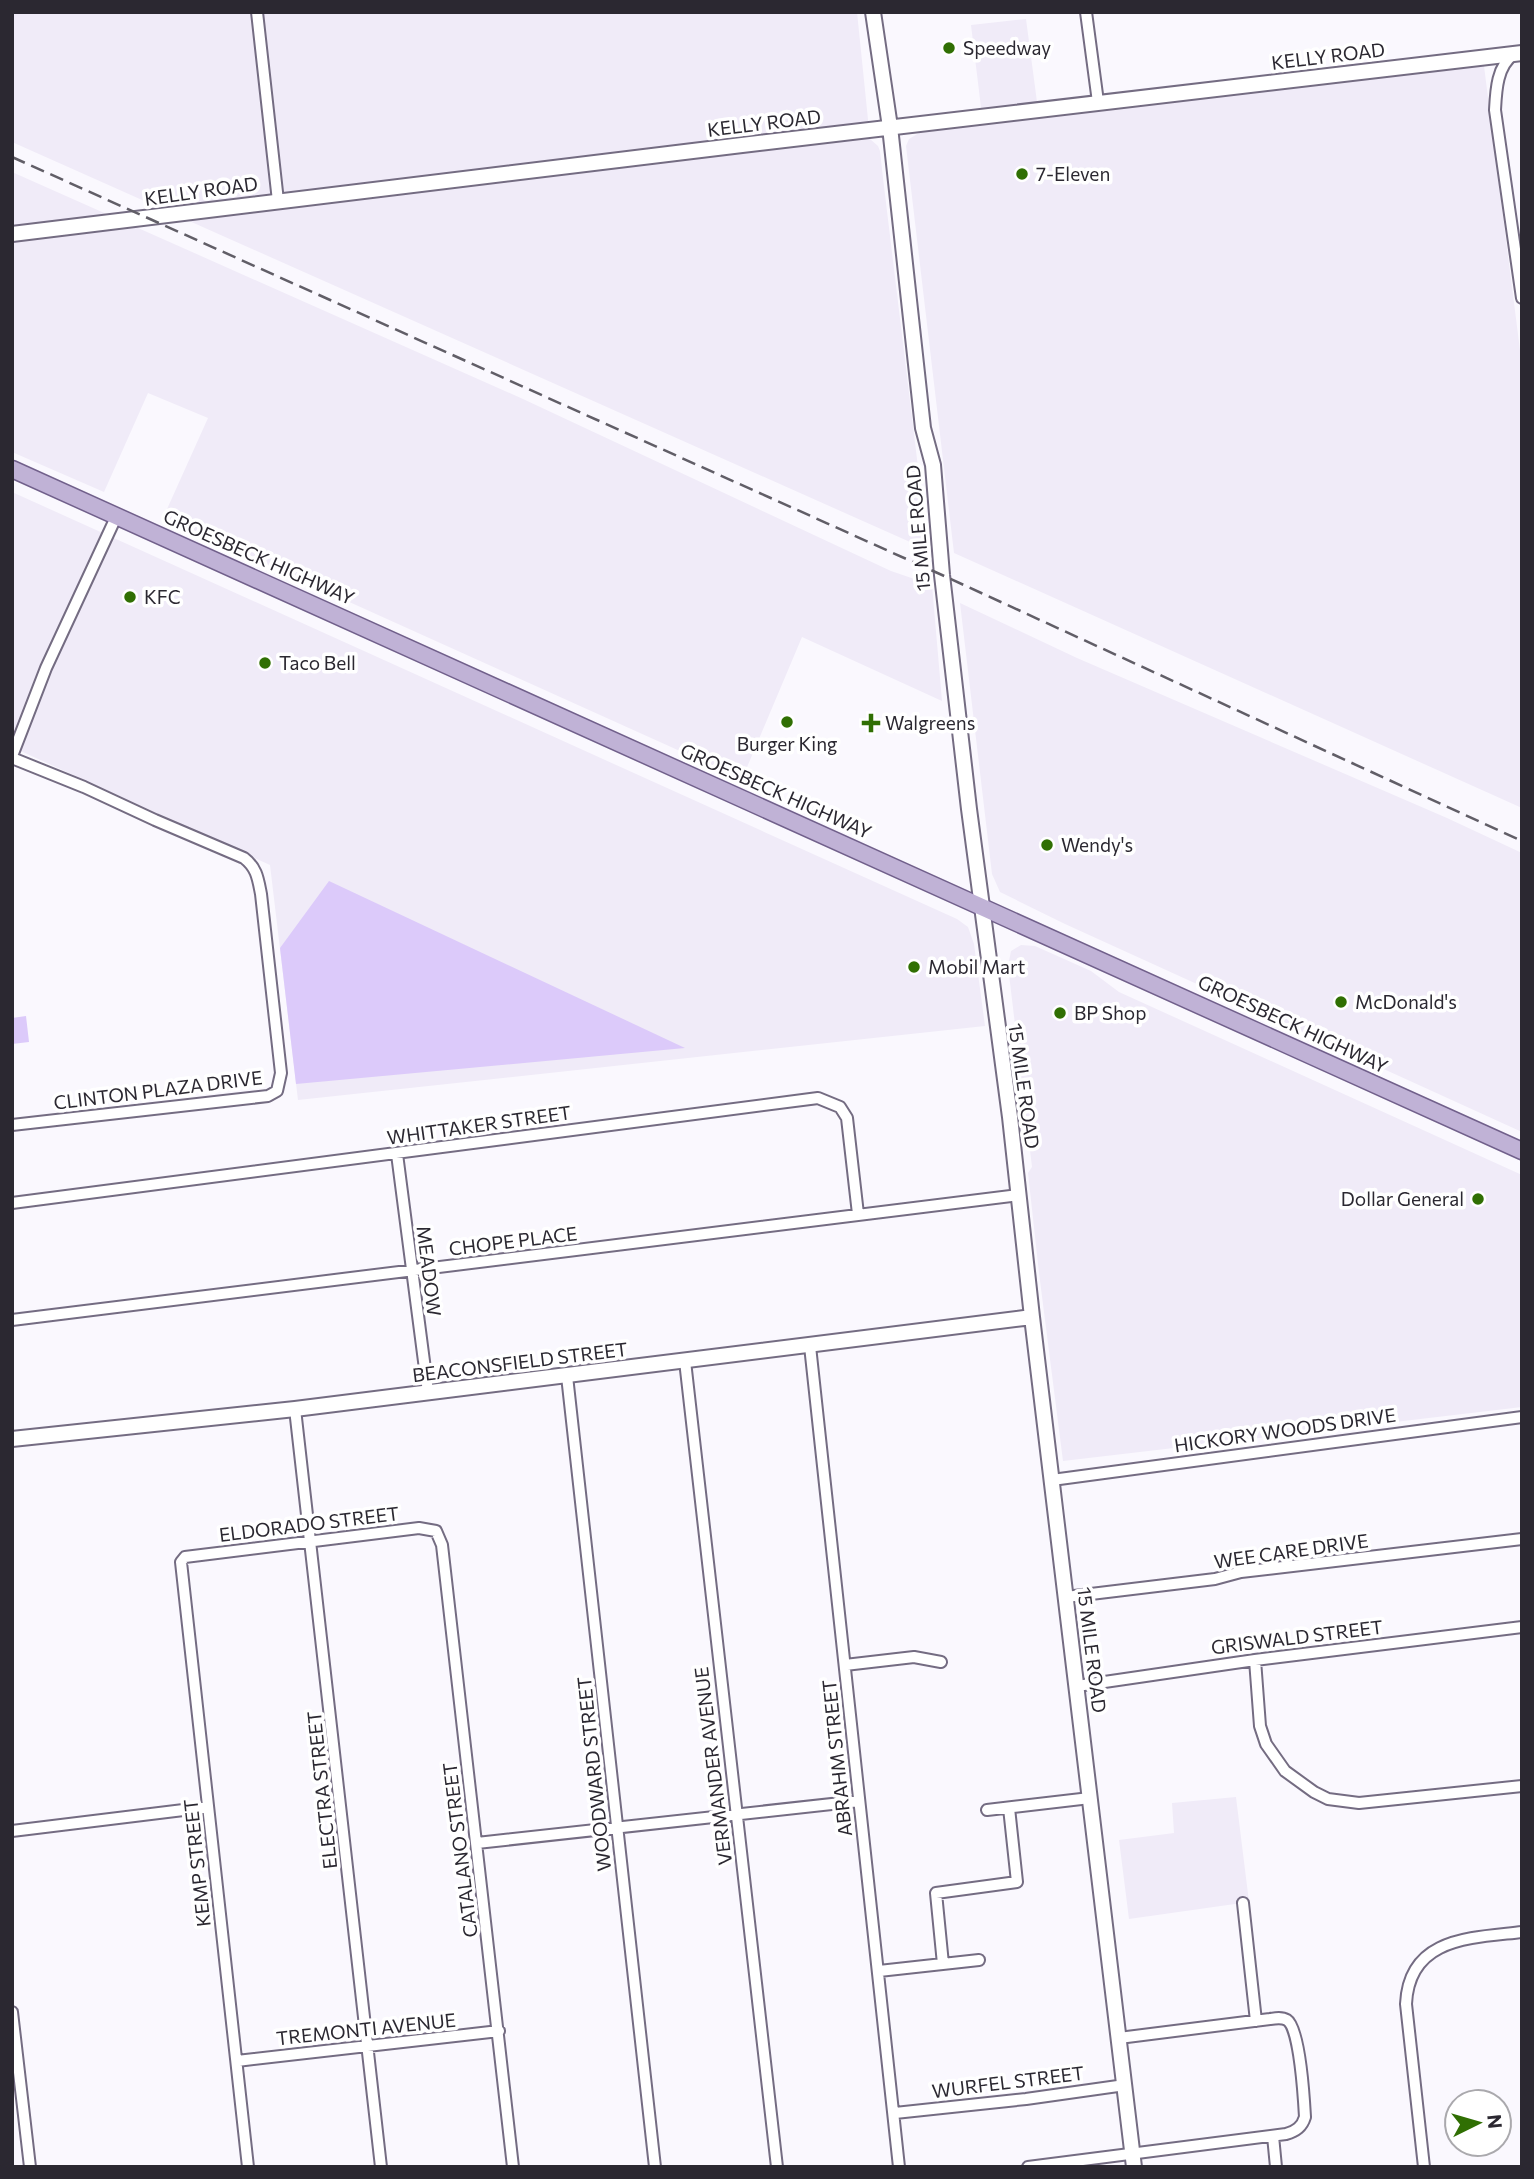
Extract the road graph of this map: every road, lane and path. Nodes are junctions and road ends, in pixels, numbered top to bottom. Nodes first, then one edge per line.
1 (257, 12) edge
2 (873, 12) edge
3 (1086, 12) edge
4 (1518, 54) edge
5 (1098, 103) junction
6 (890, 127) junction
7 (278, 201) junction
8 (12, 234) edge
9 (1521, 275) edge
10 (1522, 298) edge
11 (12, 469) edge
12 (117, 515) junction
13 (12, 757) edge
14 (980, 905) junction
15 (12, 1125) edge
16 (1522, 1151) edge
17 (397, 1154) junction
18 (1018, 1195) junction
19 (12, 1203) edge
20 (858, 1214) junction
21 (411, 1272) junction
22 (1032, 1317) junction
23 (12, 1320) edge
24 (810, 1346) junction
25 (685, 1361) junction
26 (567, 1376) junction
27 (428, 1392) junction
28 (295, 1409) junction
29 (1522, 1417) edge
30 (12, 1439) edge
31 (1052, 1480) junction
32 (436, 1531) joint
33 (1522, 1539) edge
34 (312, 1542) junction
35 (185, 1557) joint
36 (1066, 1597) junction
37 (1522, 1627) edge
38 (1255, 1660) junction
39 (941, 1662) dead end
40 (845, 1665) junction
41 (1077, 1685) junction
42 (1522, 1786) edge
43 (1090, 1798) junction
44 (859, 1801) junction
45 (208, 1807) junction
46 (1009, 1808) junction
47 (987, 1810) dead end
48 (737, 1816) junction
49 (617, 1827) junction
50 (12, 1831) edge
51 (477, 1843) junction
52 (1243, 1903) dead end
53 (1522, 1932) edge
54 (979, 1960) dead end
55 (943, 1964) junction
56 (879, 1971) junction
57 (12, 2012) edge
58 (1256, 2021) junction
59 (499, 2031) junction
60 (1119, 2038) junction
61 (368, 2046) junction
62 (237, 2061) junction
63 (1125, 2085) junction
64 (894, 2113) junction
65 (1273, 2136) junction
66 (1133, 2161) edge
67 (30, 2167) edge
68 (248, 2167) edge
69 (381, 2167) edge
70 (513, 2167) edge
71 (655, 2167) edge
72 (777, 2167) edge
73 (899, 2167) edge
74 (1028, 2167) edge
75 (1276, 2167) edge
76 (1424, 2167) edge

1 - 7 street
2 - 6 street, 15 MILE ROAD
3 - 5 street
4 - 5 street, KELLY ROAD
4 - 9 street
5 - 6 street, KELLY ROAD
6 - 7 street, KELLY ROAD
6 - 14 street, 15 MILE ROAD
7 - 8 street, KELLY ROAD
9 - 10 street
11 - 12 main road, GROESBECK HIGHWAY
12 - 13 street, CLINTON PLAZA DRIVE
12 - 14 main road, GROESBECK HIGHWAY
13 - 15 street, CLINTON PLAZA DRIVE
14 - 16 main road, GROESBECK HIGHWAY
14 - 18 street, 15 MILE ROAD
17 - 19 street, WHITTAKER STREET
17 - 20 street, WHITTAKER STREET
17 - 21 street, MEADOW
18 - 20 street, CHOPE PLACE
18 - 22 street, 15 MILE ROAD
20 - 21 street, CHOPE PLACE
21 - 23 street, CHOPE PLACE
21 - 27 street, MEADOW
22 - 24 street, BEACONSFIELD STREET
22 - 31 street, 15 MILE ROAD
24 - 25 street, BEACONSFIELD STREET
24 - 40 street, ABRAHM STREET
25 - 26 street, BEACONSFIELD STREET
25 - 48 street, VERMANDER AVENUE
26 - 27 street, BEACONSFIELD STREET
26 - 49 street, WOODWARD STREET
27 - 28 street, BEACONSFIELD STREET
28 - 30 street, BEACONSFIELD STREET
28 - 34 street, ELECTRA STREET
29 - 31 street, HICKORY WOODS DRIVE
31 - 36 street, 15 MILE ROAD
32 - 34 street, ELDORADO STREET
32 - 51 street, CATALANO STREET
33 - 36 street, WEE CARE DRIVE
34 - 35 street, ELDORADO STREET
34 - 61 street, ELECTRA STREET
35 - 45 street, KEMP STREET
36 - 41 street, 15 MILE ROAD
37 - 38 street, GRISWALD STREET
38 - 41 street, GRISWALD STREET
38 - 42 street
39 - 40 street
40 - 44 street, ABRAHM STREET
41 - 43 street, 15 MILE ROAD
43 - 46 street
43 - 60 street, 15 MILE ROAD
44 - 48 street
44 - 56 street, ABRAHM STREET
45 - 50 street
45 - 62 street, KEMP STREET
46 - 47 street
46 - 55 street
48 - 49 street
48 - 72 street, VERMANDER AVENUE
49 - 51 street
49 - 71 street, WOODWARD STREET
51 - 59 street, CATALANO STREET
52 - 58 street
53 - 76 street
54 - 55 street
55 - 56 street
56 - 64 street, ABRAHM STREET
57 - 67 street
58 - 60 street
58 - 65 street
59 - 61 street, TREMONTI AVENUE
59 - 70 street, CATALANO STREET
60 - 63 street, 15 MILE ROAD
61 - 62 street, TREMONTI AVENUE
61 - 69 street, ELECTRA STREET
62 - 68 street, KEMP STREET
63 - 64 street, WURFEL STREET
63 - 66 street, 15 MILE ROAD
64 - 73 street, ABRAHM STREET
65 - 66 street
65 - 75 street
66 - 74 street

